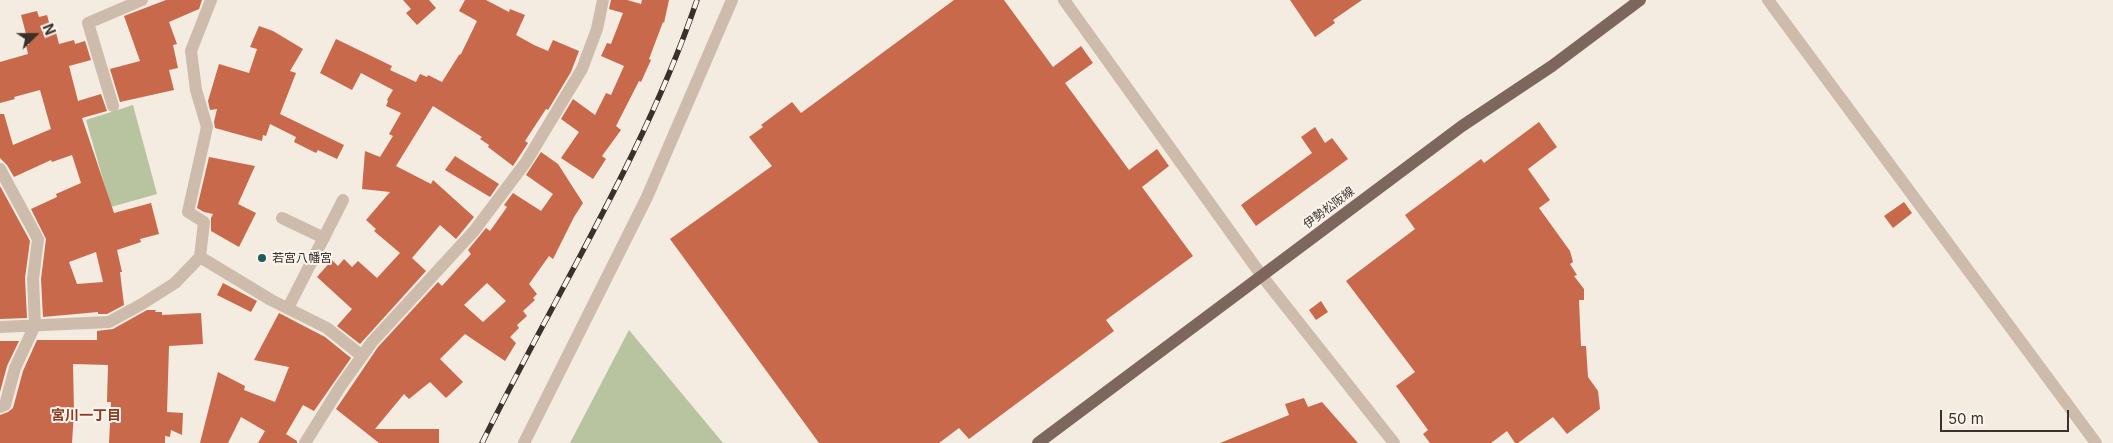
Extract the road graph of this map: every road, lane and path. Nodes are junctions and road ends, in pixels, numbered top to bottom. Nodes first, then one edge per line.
1 (142, 0) edge
2 (211, 0) edge
3 (602, 0) edge
4 (732, 0) edge
5 (1064, 0) edge
6 (1640, 0) edge
7 (1768, 0) edge
8 (113, 106) dead end
9 (0, 169) edge
10 (343, 200) dead end
11 (282, 218) dead end
12 (324, 238) junction
13 (200, 257) junction
14 (1262, 276) junction
15 (288, 308) junction
16 (35, 325) junction
17 (0, 326) edge
18 (362, 356) junction
19 (0, 407) edge
20 (305, 443) edge
21 (524, 443) edge
22 (1038, 443) edge
23 (1394, 443) edge
24 (2096, 443) edge

1 - 8 street
2 - 13 street
3 - 18 street
4 - 21 street
5 - 14 street
6 - 14 main road, 伊勢松阪線
7 - 24 street
9 - 16 street
10 - 12 street
11 - 12 street
12 - 15 street
13 - 15 street
13 - 16 street
14 - 22 main road, 伊勢松阪線
14 - 23 street
15 - 18 street
16 - 17 street
16 - 19 street
18 - 20 street

